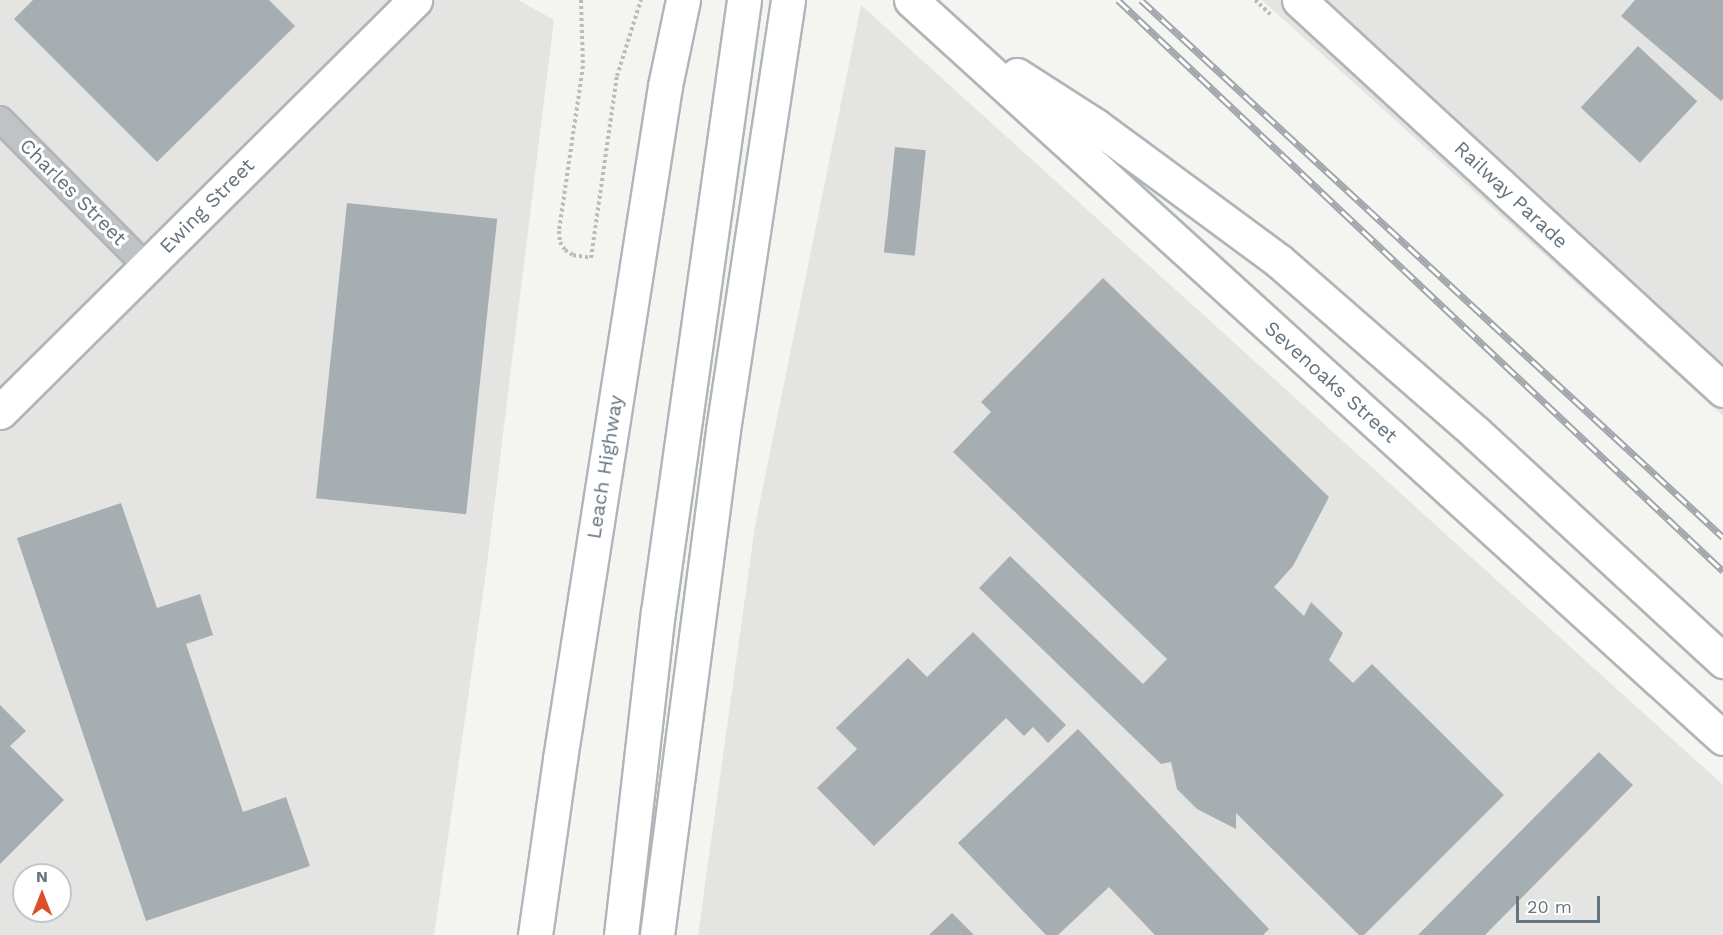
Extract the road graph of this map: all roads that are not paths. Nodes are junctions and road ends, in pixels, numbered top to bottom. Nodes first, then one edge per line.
1 (415, 0) edge
2 (682, 0) edge
3 (744, 0) edge
4 (912, 0) edge
5 (1299, 0) edge
6 (786, 7) edge
7 (939, 25) junction
8 (0, 119) edge
9 (146, 266) junction
10 (1723, 390) edge
11 (0, 412) edge
12 (681, 448) junction
13 (1723, 661) edge
14 (1723, 738) edge
15 (536, 935) edge
16 (621, 935) edge
17 (657, 935) edge

1 - 9 main road, Ewing Street
2 - 15 main road, Leach Highway
3 - 12 main road
4 - 7 main road, Sevenoaks Street
5 - 10 main road, Railway Parade
6 - 12 main road
6 - 17 main road
7 - 13 main road, Sevenoaks Street
7 - 14 main road, Sevenoaks Street
8 - 9 street, Charles Street
9 - 11 main road, Ewing Street
12 - 16 main road

